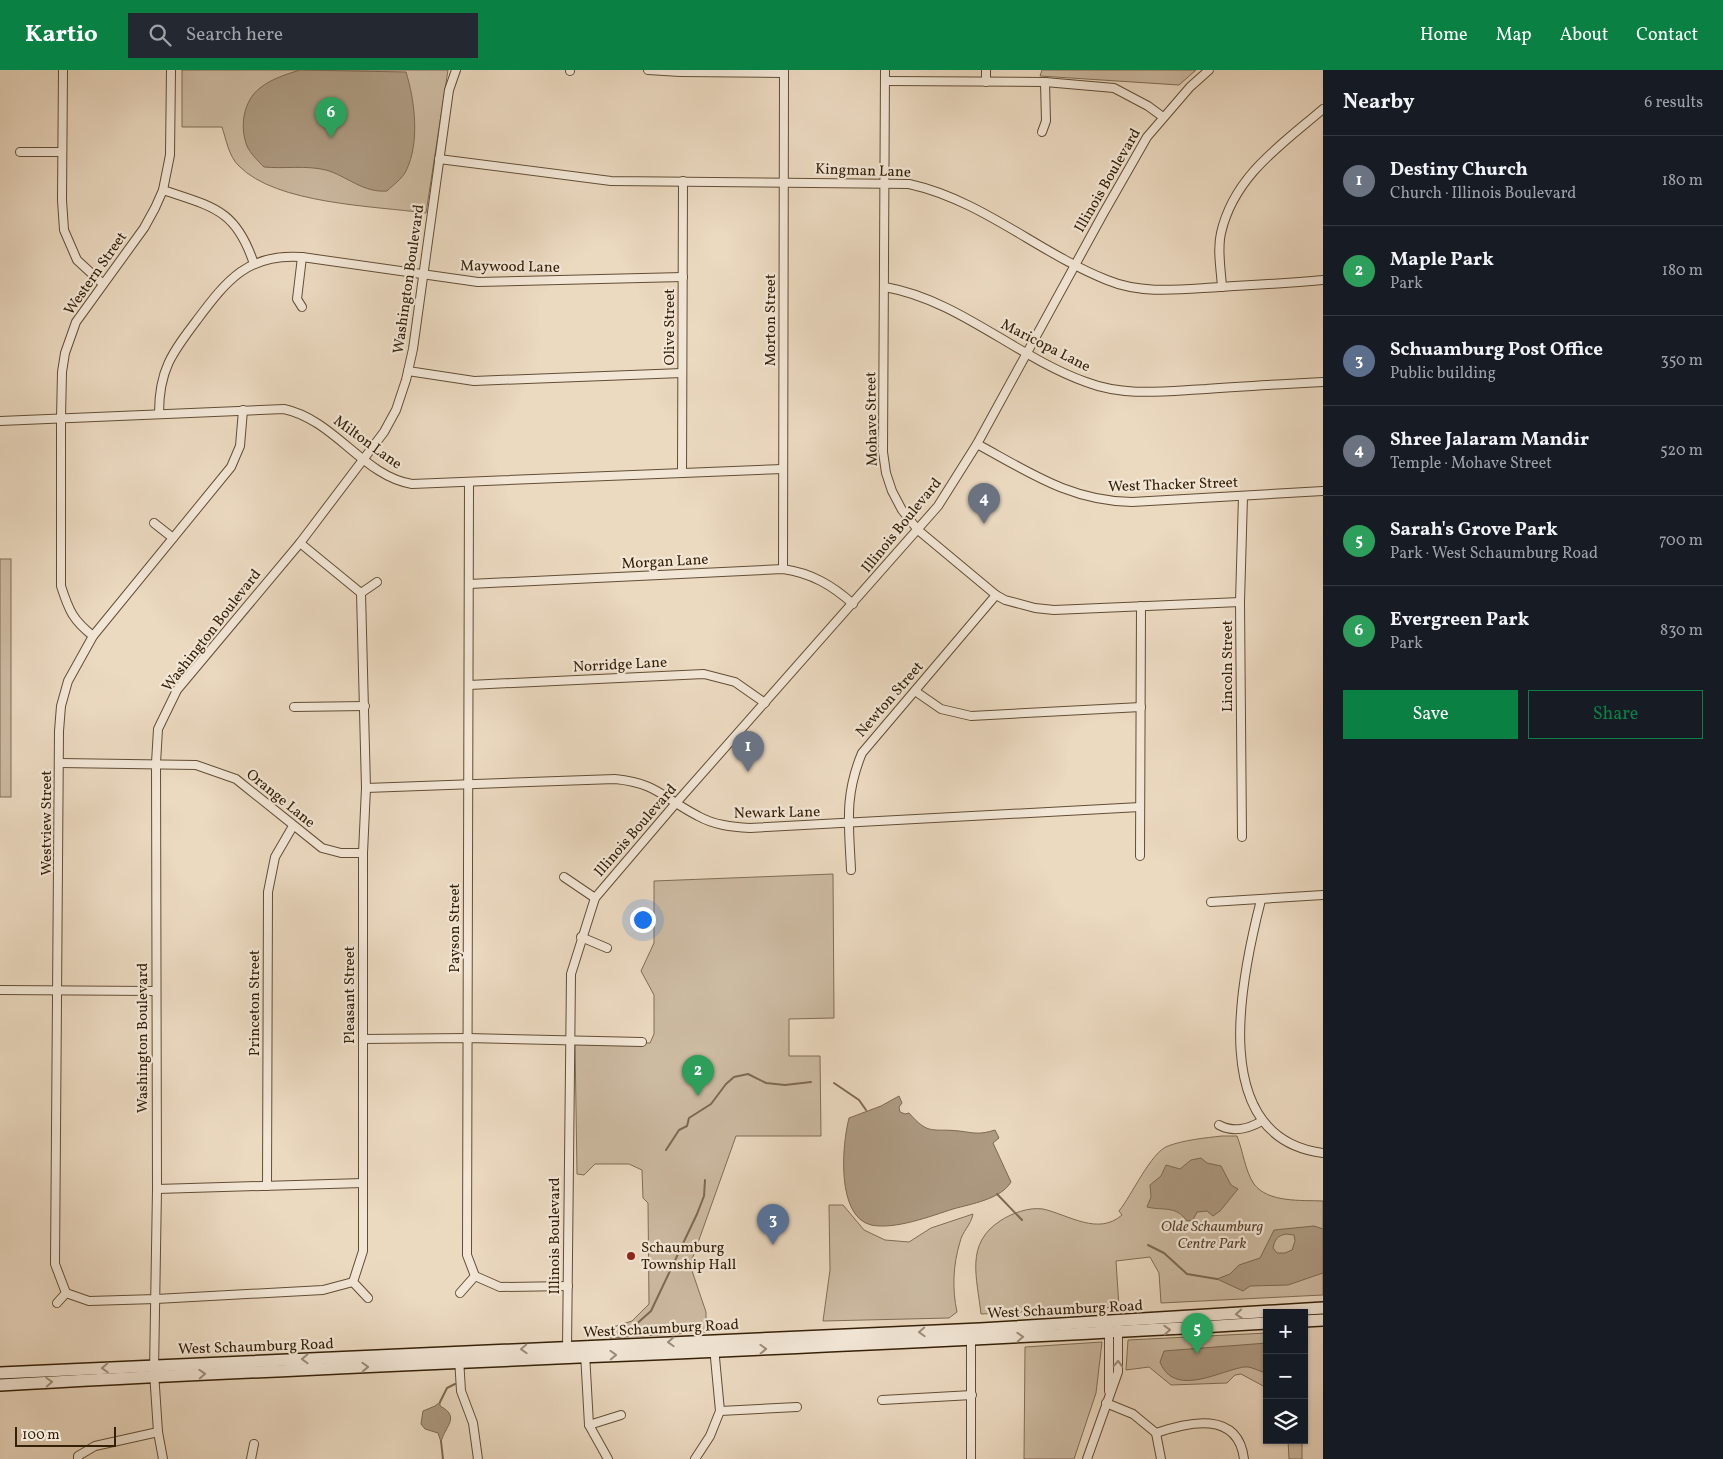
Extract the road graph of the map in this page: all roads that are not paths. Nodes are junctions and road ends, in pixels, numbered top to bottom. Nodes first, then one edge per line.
1 (62, 70) edge
2 (172, 70) edge
3 (456, 70) edge
4 (648, 70) edge
5 (885, 70) edge
6 (986, 70) edge
7 (1210, 70) edge
8 (680, 71) edge
9 (784, 71) edge
10 (885, 81) junction
11 (986, 82) junction
12 (1045, 82) junction
13 (1323, 109) edge
14 (1163, 117) junction
15 (1042, 132) dead end
16 (20, 152) dead end
17 (62, 152) junction
18 (439, 159) junction
19 (684, 181) junction
20 (784, 182) junction
21 (885, 182) junction
22 (163, 190) junction
23 (302, 257) junction
24 (254, 264) junction
25 (1074, 264) junction
26 (423, 274) junction
27 (683, 277) junction
28 (1323, 280) edge
29 (103, 284) junction
30 (885, 287) junction
31 (1222, 287) junction
32 (302, 307) dead end
33 (1026, 352) junction
34 (408, 371) junction
35 (682, 373) junction
36 (1323, 382) edge
37 (243, 410) junction
38 (159, 413) junction
39 (61, 418) junction
40 (0, 421) edge
41 (977, 444) junction
42 (365, 459) junction
43 (783, 469) junction
44 (682, 473) junction
45 (469, 483) junction
46 (1323, 491) edge
47 (1243, 496) junction
48 (154, 523) dead end
49 (918, 530) junction
50 (173, 538) junction
51 (300, 543) junction
52 (783, 569) junction
53 (377, 582) dead end
54 (469, 584) junction
55 (361, 593) junction
56 (996, 595) junction
57 (1240, 602) junction
58 (853, 604) junction
59 (1141, 606) junction
60 (93, 636) junction
61 (469, 684) junction
62 (915, 691) junction
63 (765, 703) junction
64 (365, 706) junction
65 (294, 707) dead end
66 (1141, 707) junction
67 (60, 763) junction
68 (156, 763) junction
69 (468, 785) junction
70 (366, 788) junction
71 (676, 802) junction
72 (1140, 808) junction
73 (849, 823) junction
74 (293, 826) junction
75 (1242, 837) dead end
76 (363, 853) junction
77 (1140, 856) dead end
78 (851, 870) dead end
79 (564, 877) dead end
80 (1323, 896) edge
81 (595, 898) junction
82 (1260, 900) junction
83 (1212, 902) dead end
84 (581, 938) junction
85 (608, 948) dead end
86 (0, 990) edge
87 (58, 992) junction
88 (155, 992) junction
89 (467, 1038) junction
90 (362, 1039) junction
91 (570, 1040) junction
92 (642, 1042) dead end
93 (1262, 1121) junction
94 (1219, 1125) dead end
95 (1323, 1153) edge
96 (363, 1183) junction
97 (267, 1186) junction
98 (157, 1189) junction
99 (474, 1276) junction
100 (353, 1282) junction
101 (568, 1286) junction
102 (460, 1292) dead end
103 (66, 1293) junction
104 (368, 1298) dead end
105 (156, 1299) junction
106 (57, 1303) dead end
107 (1323, 1308) edge
108 (1323, 1320) edge
109 (1308, 1321) edge
110 (1263, 1324) edge
111 (1113, 1328) junction
112 (971, 1335) junction
113 (714, 1345) junction
114 (586, 1351) junction
115 (567, 1352) junction
116 (459, 1358) junction
117 (154, 1371) junction
118 (0, 1373) edge
119 (0, 1384) edge
120 (972, 1395) junction
121 (882, 1400) dead end
122 (1106, 1402) junction
123 (797, 1407) dead end
124 (720, 1411) junction
125 (621, 1415) dead end
126 (589, 1425) junction
127 (158, 1432) junction
128 (1156, 1433) junction
129 (254, 1444) dead end
130 (78, 1459) edge
131 (163, 1459) edge
132 (251, 1459) edge
133 (478, 1459) edge
134 (608, 1459) edge
135 (695, 1459) edge
136 (971, 1459) edge
137 (1087, 1459) edge
138 (1161, 1459) edge
139 (1244, 1459) edge

1 - 17 street
2 - 22 street, Western Street
3 - 18 street, Washington Boulevard
4 - 8 street
5 - 10 street, Mohave Street
6 - 11 street
7 - 14 street, Illinois Boulevard
8 - 9 street
9 - 20 street, Morton Street
10 - 11 street
10 - 21 street, Mohave Street
11 - 12 street
12 - 14 street
12 - 15 street
13 - 31 street
14 - 25 street, Illinois Boulevard
16 - 17 street
17 - 29 street
18 - 19 street, Kingman Lane
18 - 26 street, Washington Boulevard
19 - 20 street, Kingman Lane
19 - 27 street, Olive Street
20 - 21 street, Kingman Lane
20 - 43 street, Morton Street
21 - 25 street, Kingman Lane
21 - 30 street, Mohave Street
22 - 24 street
22 - 29 street, Western Street
23 - 24 street, Maywood Lane
23 - 26 street, Maywood Lane
23 - 32 street
24 - 38 street, Maywood Lane
25 - 31 street, Kingman Lane
25 - 33 street, Illinois Boulevard
26 - 27 street, Maywood Lane
26 - 34 street, Washington Boulevard
27 - 35 street, Olive Street
28 - 31 street, Kingman Lane
29 - 39 street, Western Street
30 - 33 street, Maricopa Lane
30 - 49 street, Mohave Street
33 - 36 street, Maricopa Lane
33 - 41 street, Illinois Boulevard
34 - 35 street
34 - 42 street, Washington Boulevard
35 - 44 street, Olive Street
37 - 38 street, Milton Lane
37 - 42 street, Milton Lane
37 - 50 street, Westview Street
38 - 39 street, Milton Lane
39 - 40 street, Milton Lane
39 - 60 street, Western Street
41 - 47 street, West Thacker Street
41 - 49 street, Illinois Boulevard
42 - 45 street, Milton Lane
42 - 51 street, Washington Boulevard
43 - 44 street, Milton Lane
43 - 52 street, Morton Street
44 - 45 street, Milton Lane
45 - 54 street, Payson Street
46 - 47 street, West Thacker Street
47 - 57 street, Lincoln Street
48 - 50 street
49 - 56 street, Mohave Street
49 - 58 street, Illinois Boulevard
50 - 60 street, Westview Street
51 - 55 street
51 - 68 street, Washington Boulevard
52 - 54 street, Morgan Lane
52 - 58 street, Morgan Lane
53 - 55 street
54 - 61 street, Payson Street
55 - 64 street, Pleasant Street
56 - 59 street, Mohave Street
56 - 62 street, Newton Street
57 - 59 street, Mohave Street
57 - 75 street, Lincoln Street
58 - 63 street, Illinois Boulevard
59 - 66 street
60 - 67 street, Westview Street
61 - 63 street, Norridge Lane
61 - 69 street, Payson Street
62 - 66 street
62 - 73 street, Newton Street
63 - 71 street, Illinois Boulevard
64 - 65 street
64 - 70 street, Pleasant Street
66 - 72 street
67 - 68 street, Orange Lane
67 - 87 street, Westview Street
68 - 74 street, Orange Lane
68 - 88 street, Washington Boulevard
69 - 70 street, Newark Lane
69 - 71 street, Newark Lane
69 - 89 street, Payson Street
70 - 76 street, Pleasant Street
71 - 73 street, Newark Lane
71 - 81 street, Illinois Boulevard
72 - 73 street, Newark Lane
72 - 77 street
73 - 78 street, Newton Street
74 - 76 street, Orange Lane
74 - 97 street, Princeton Street
76 - 90 street, Pleasant Street
79 - 81 street
80 - 82 street
81 - 84 street, Illinois Boulevard
82 - 83 street
82 - 93 street
84 - 85 street
84 - 91 street, Illinois Boulevard
86 - 87 street
87 - 88 street
87 - 103 street, Westview Street
88 - 98 street, Washington Boulevard
89 - 90 street
89 - 91 street
89 - 99 street, Payson Street
90 - 96 street, Pleasant Street
91 - 92 street
91 - 101 street, Illinois Boulevard
93 - 94 street
93 - 95 street
96 - 97 street
96 - 100 street, Pleasant Street
97 - 98 street
98 - 105 street, Washington Boulevard
99 - 101 street
99 - 102 street
100 - 104 street
100 - 105 street
101 - 115 street, Illinois Boulevard
103 - 105 street
103 - 106 street
105 - 117 street, Washington Boulevard
107 -> 111 main road, West Schaumburg Road
108 - 109 main road
111 -> 110 main road, West Schaumburg Road
111 - 112 main road, West Schaumburg Road
111 - 122 street
112 - 113 main road, West Schaumburg Road
112 - 120 street
113 - 114 main road, West Schaumburg Road
113 - 124 street
114 - 115 main road, West Schaumburg Road
114 - 126 street
115 - 116 main road, West Schaumburg Road
116 - 117 main road, West Schaumburg Road
116 - 133 street
117 -> 118 main road, West Schaumburg Road
119 -> 117 main road, West Schaumburg Road
117 - 127 street, Washington Boulevard
120 - 121 street
120 - 136 street
122 - 128 street
122 - 137 street
123 - 124 street
124 - 135 street
125 - 126 street
126 - 134 street
127 - 130 street
127 - 131 street, Washington Boulevard
128 - 138 street
128 - 139 street
129 - 132 street

